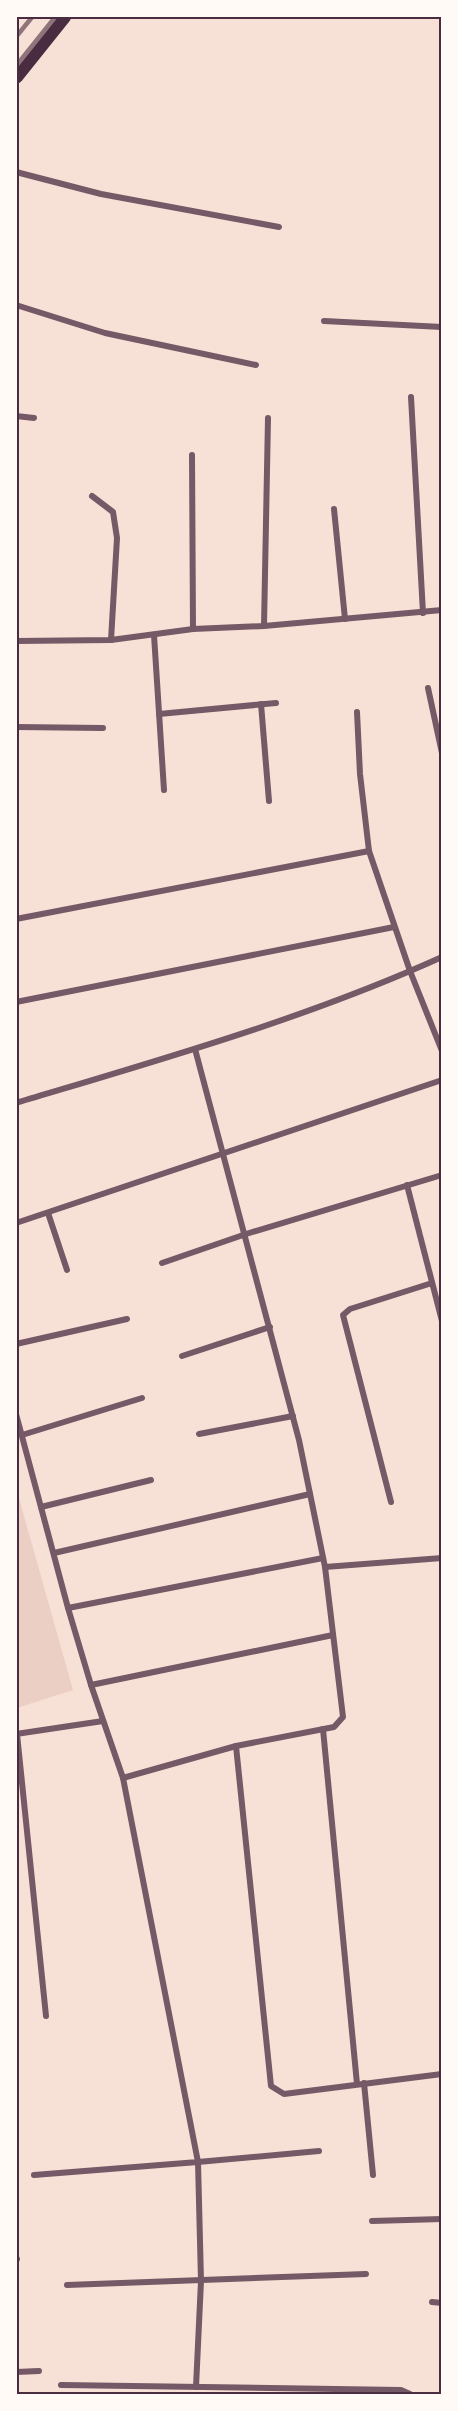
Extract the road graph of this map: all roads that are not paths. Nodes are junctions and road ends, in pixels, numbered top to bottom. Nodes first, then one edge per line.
1 (64, 16) edge
2 (16, 76) edge
3 (16, 172) edge
4 (279, 227) dead end
5 (16, 305) edge
6 (324, 321) dead end
7 (441, 327) edge
8 (256, 365) dead end
9 (411, 397) dead end
10 (16, 416) edge
11 (34, 418) dead end
12 (268, 418) dead end
13 (192, 455) dead end
14 (92, 496) dead end
15 (334, 509) dead end
16 (441, 610) edge
17 (423, 613) junction
18 (345, 619) junction
19 (264, 626) junction
20 (193, 629) junction
21 (154, 635) junction
22 (111, 640) junction
23 (16, 641) edge
24 (428, 688) dead end
25 (276, 703) dead end
26 (261, 704) junction
27 (357, 712) dead end
28 (159, 714) junction
29 (16, 727) edge
30 (103, 728) dead end
31 (441, 753) edge
32 (164, 790) dead end
33 (269, 801) dead end
34 (369, 851) junction
35 (16, 919) edge
36 (394, 927) junction
37 (441, 957) edge
38 (410, 971) junction
39 (16, 1002) edge
40 (195, 1049) junction
41 (441, 1052) edge
42 (441, 1080) edge
43 (16, 1103) edge
44 (224, 1154) junction
45 (441, 1175) edge
46 (407, 1185) junction
47 (48, 1213) junction
48 (16, 1223) edge
49 (246, 1234) junction
50 (162, 1263) dead end
51 (67, 1270) dead end
52 (432, 1283) junction
53 (127, 1319) dead end
54 (441, 1321) edge
55 (270, 1327) junction
56 (16, 1344) edge
57 (182, 1356) dead end
58 (142, 1398) dead end
59 (16, 1414) edge
60 (293, 1416) junction
61 (200, 1434) dead end
62 (22, 1435) junction
63 (150, 1480) dead end
64 (310, 1494) junction
65 (391, 1502) dead end
66 (41, 1507) junction
67 (54, 1553) junction
68 (323, 1558) junction
69 (441, 1558) edge
70 (325, 1567) junction
71 (68, 1608) junction
72 (333, 1635) junction
73 (91, 1685) junction
74 (103, 1721) junction
75 (323, 1729) junction
76 (17, 1734) edge
77 (236, 1746) junction
78 (123, 1778) junction
79 (46, 2016) dead end
80 (441, 2074) edge
81 (364, 2083) junction
82 (357, 2084) junction
83 (319, 2151) dead end
84 (198, 2162) junction
85 (34, 2175) dead end
86 (373, 2175) dead end
87 (441, 2219) edge
88 (372, 2221) dead end
89 (366, 2274) dead end
90 (201, 2281) junction
91 (67, 2286) dead end
92 (432, 2302) dead end
93 (441, 2303) edge
94 (39, 2371) dead end
95 (16, 2372) edge
96 (61, 2385) dead end
97 (196, 2387) junction
98 (234, 2391) edge
99 (410, 2394) edge

1 - 2 highway
3 - 4 street
5 - 8 street
6 - 7 street
9 - 17 street
10 - 11 street
12 - 19 street
13 - 20 street
14 - 22 street
15 - 18 street
16 - 17 street
17 - 18 street
18 - 19 street
19 - 20 street
20 - 21 street
21 - 22 street
21 - 28 street
22 - 23 street
24 - 31 street
25 - 26 street
26 - 28 street
26 - 33 street
27 - 34 street
28 - 32 street
29 - 30 street
34 - 35 street
34 - 36 street
36 - 38 street
36 - 39 street
37 - 38 street
38 - 40 street
38 - 41 street
40 - 43 street
40 - 44 street
42 - 44 street
44 - 47 street
44 - 49 street
45 - 46 street
46 - 49 street
46 - 52 street
47 - 48 street
47 - 51 street
49 - 50 street
49 - 55 street
52 - 54 street
52 - 65 street
53 - 56 street
55 - 57 street
55 - 60 street
58 - 62 street
59 - 62 street
60 - 61 street
60 - 64 street
62 - 66 street
63 - 66 street
64 - 67 street
64 - 68 street
66 - 67 street
67 - 71 street
68 - 70 street
68 - 71 street
69 - 70 street
70 - 72 street
71 - 73 street
72 - 73 street
72 - 75 street
73 - 74 street
74 - 76 street
74 - 78 street
75 - 77 street
75 - 82 street
76 - 79 street
77 - 78 street
77 - 82 street
78 - 84 street
80 - 81 street
81 - 82 street
81 - 86 street
83 - 84 street
84 - 85 street
84 - 90 street
87 - 88 street
89 - 90 street
90 - 91 street
90 - 97 street
92 - 93 street
94 - 95 street
96 - 97 street
97 - 98 street
98 - 99 street

